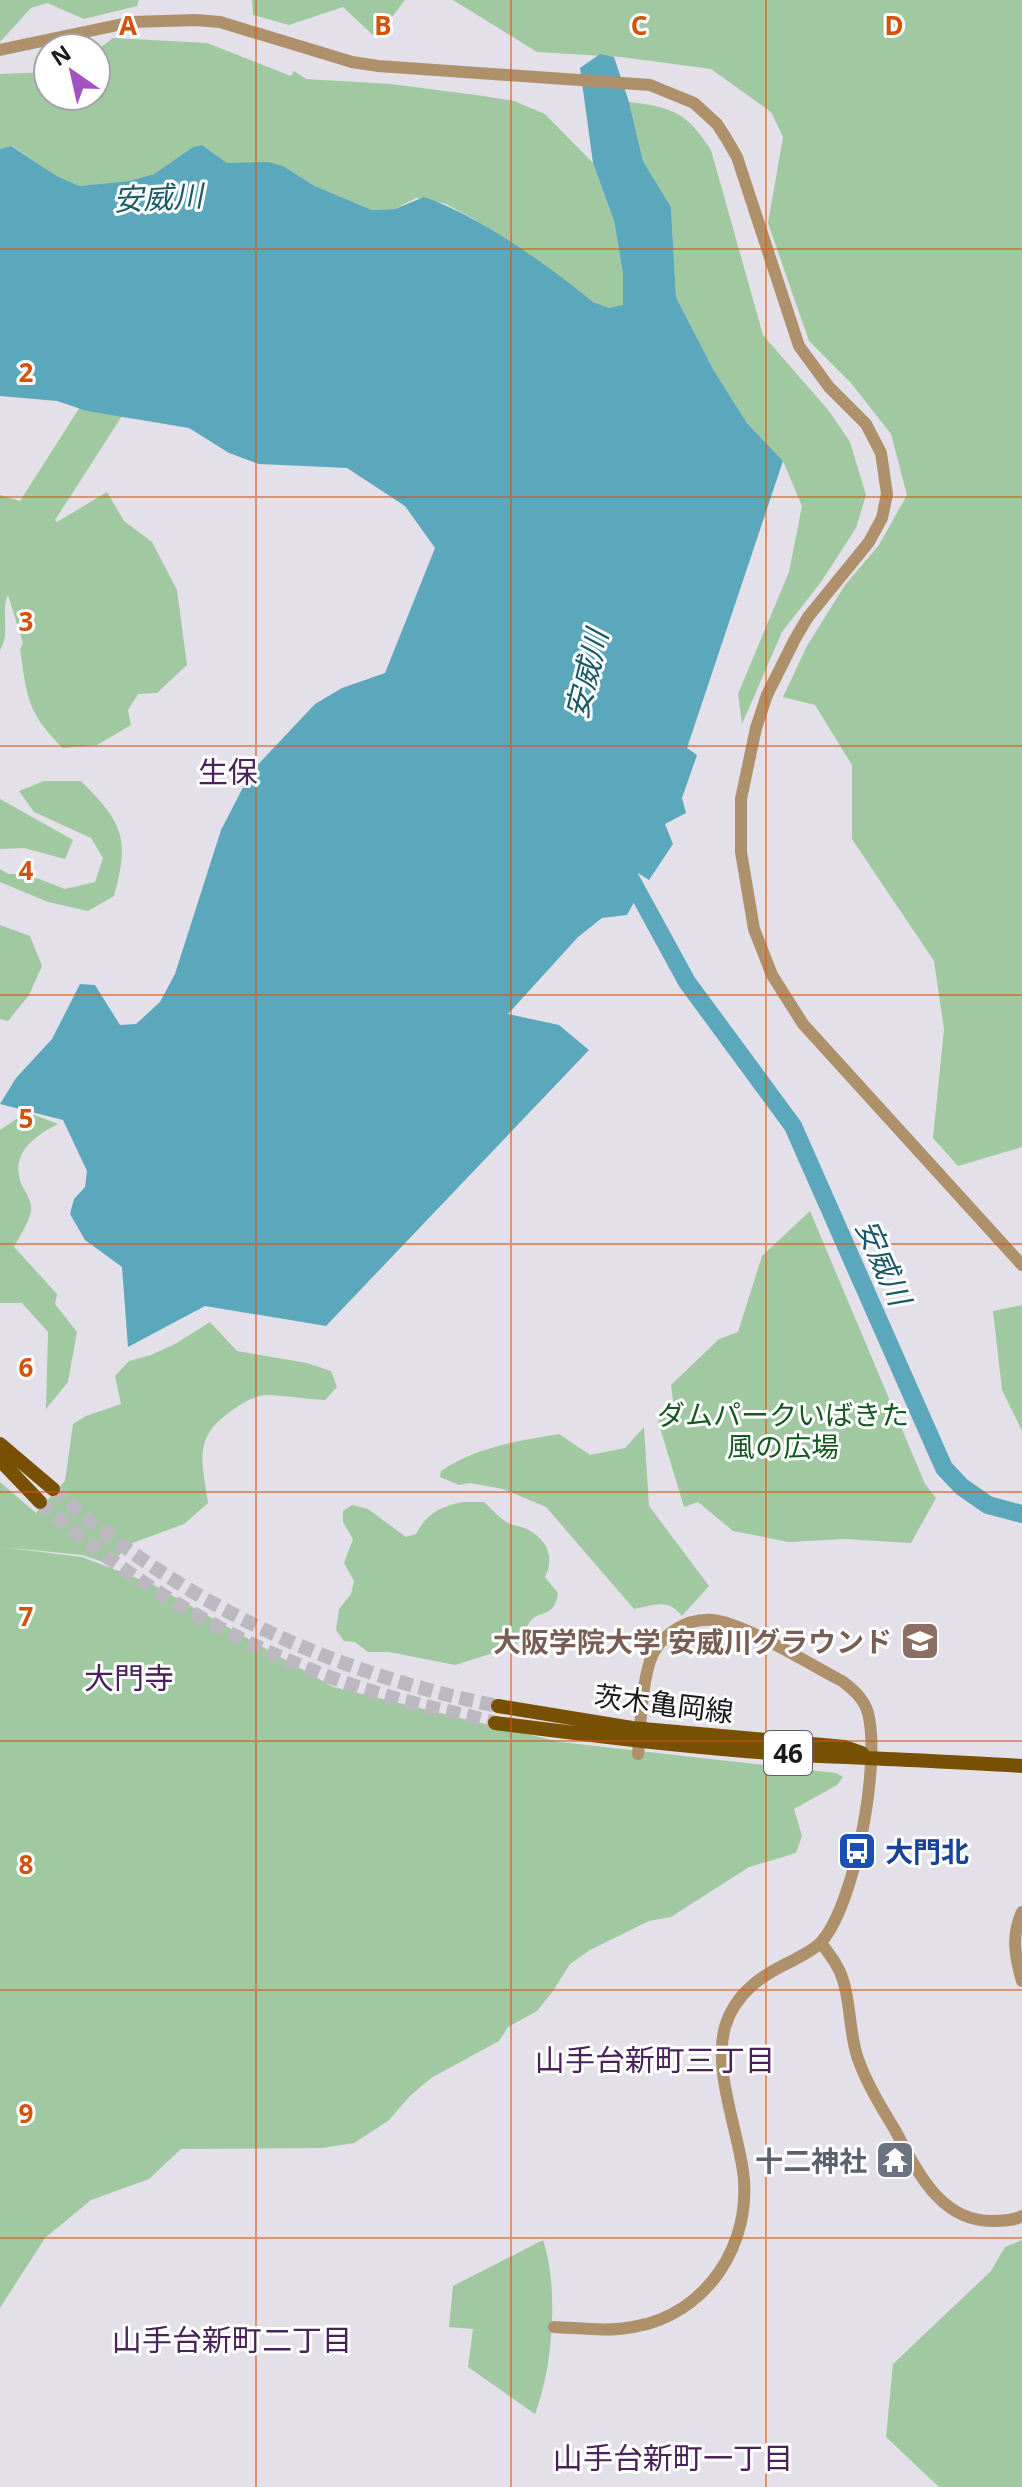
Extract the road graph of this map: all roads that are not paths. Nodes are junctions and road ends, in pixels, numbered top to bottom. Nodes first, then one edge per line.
1 (0, 50) edge
2 (1022, 1265) edge
3 (2, 1451) edge
4 (53, 1489) tunnel mouth
5 (40, 1502) tunnel mouth
6 (498, 1706) tunnel mouth
7 (495, 1723) tunnel mouth
8 (631, 1734) junction
9 (638, 1754) dead end
10 (870, 1757) junction
11 (1022, 1766) edge
12 (1022, 1912) edge
13 (821, 1943) junction
14 (1022, 1981) edge
15 (1022, 2216) edge
16 (554, 2327) dead end

1 - 2 street
3 - 4 main road
3 - 5 main road
6 - 8 main road, 茨木亀岡線 / 46
7 - 8 main road, 茨木亀岡線 / 46
8 - 10 main road, 茨木亀岡線 / 46
9 - 10 street
10 - 11 main road, 茨木亀岡線 / 46
10 - 13 street
12 - 14 street
13 - 15 street
13 - 16 street

